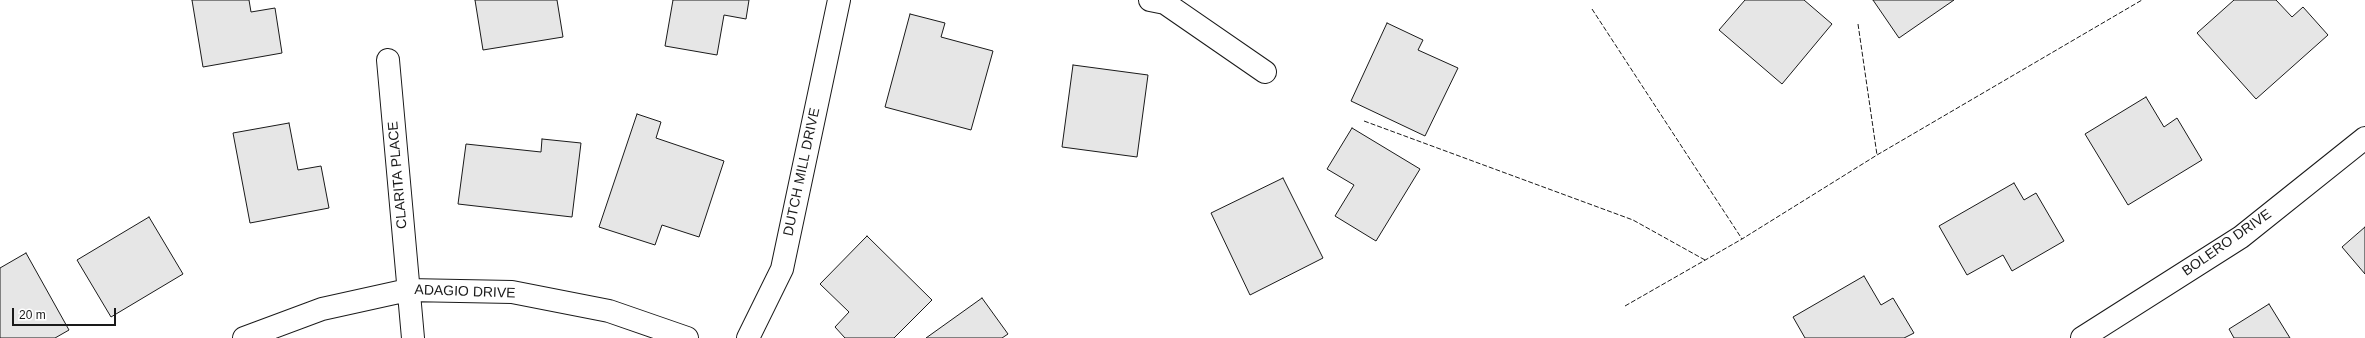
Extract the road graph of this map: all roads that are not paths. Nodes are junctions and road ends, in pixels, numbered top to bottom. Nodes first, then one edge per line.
1 (839, 0) edge
2 (1150, 0) edge
3 (388, 60) dead end
4 (1265, 72) dead end
5 (2365, 138) edge
6 (408, 290) junction
7 (244, 338) edge
8 (412, 338) edge
9 (687, 338) edge
10 (748, 338) edge
11 (2082, 338) edge

1 - 10 street, DUTCH MILL DRIVE
2 - 4 street
3 - 6 street, CLARITA PLACE
5 - 11 street, BOLERO DRIVE
6 - 7 street, ADAGIO DRIVE
6 - 8 street, CLARITA PLACE
6 - 9 street, ADAGIO DRIVE

